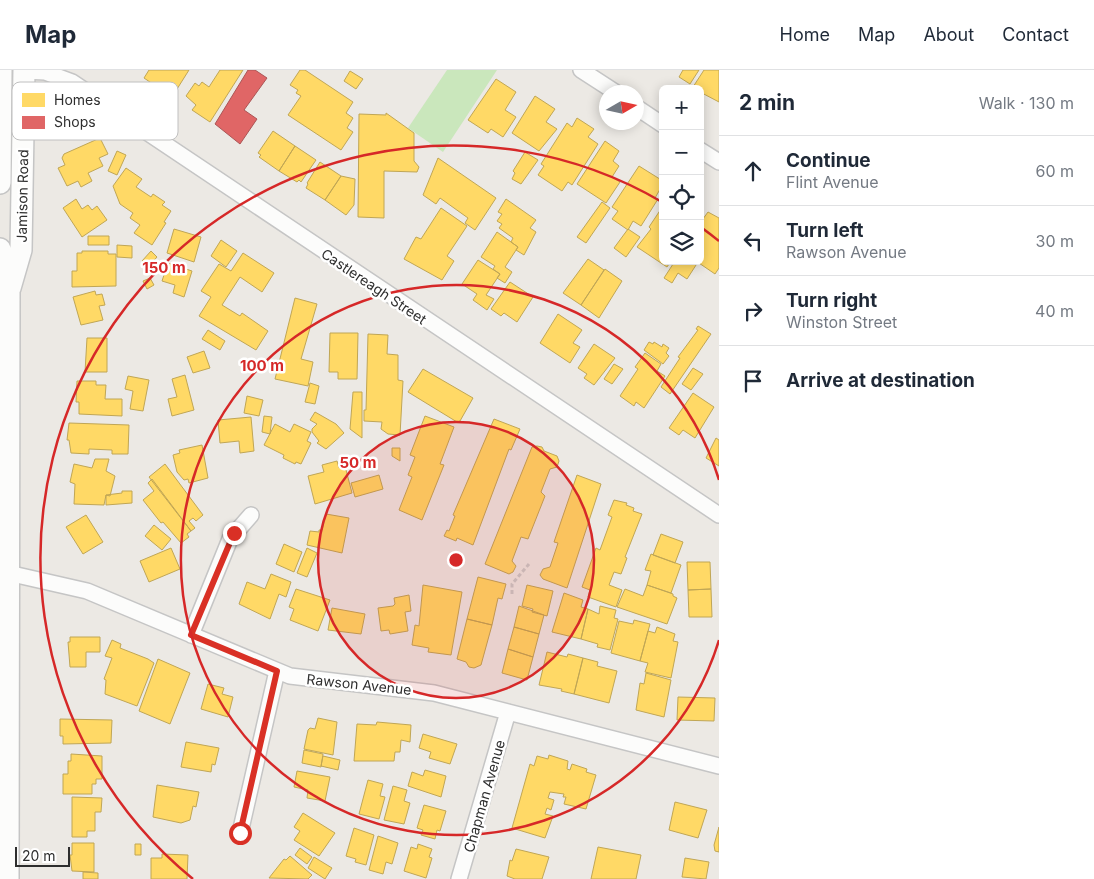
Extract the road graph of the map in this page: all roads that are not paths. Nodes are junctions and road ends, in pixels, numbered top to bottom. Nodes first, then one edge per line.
1 (1, 70) edge
2 (24, 70) edge
3 (581, 70) edge
4 (72, 82) edge
5 (604, 85) edge
6 (644, 112) edge
7 (659, 122) edge
8 (23, 140) edge
9 (159, 140) edge
10 (704, 153) edge
11 (719, 162) edge
12 (0, 183) edge
13 (0, 249) edge
14 (10, 290) junction
15 (4, 462) edge
16 (251, 515) dead end
17 (719, 515) edge
18 (8, 574) junction
19 (191, 635) junction
20 (277, 671) junction
21 (508, 712) junction
22 (719, 766) edge
23 (240, 833) dead end
24 (8, 879) edge
25 (460, 879) edge

1 - 12 main road, Jamison Road
2 - 4 street, Castlereagh Street
3 - 5 street
6 - 7 street
8 - 14 main road, Jamison Road
9 - 17 street, Castlereagh Street
10 - 11 street
13 - 14 main road, Jamison Road
14 - 15 main road, Jamison Road
15 - 18 main road, Jamison Road
16 - 19 street
18 - 19 street, Rawson Avenue
18 - 24 main road, Jamison Road
19 - 20 street, Rawson Avenue
20 - 21 street, Rawson Avenue
20 - 23 street
21 - 22 street, Rawson Avenue
21 - 25 street, Chapman Avenue

